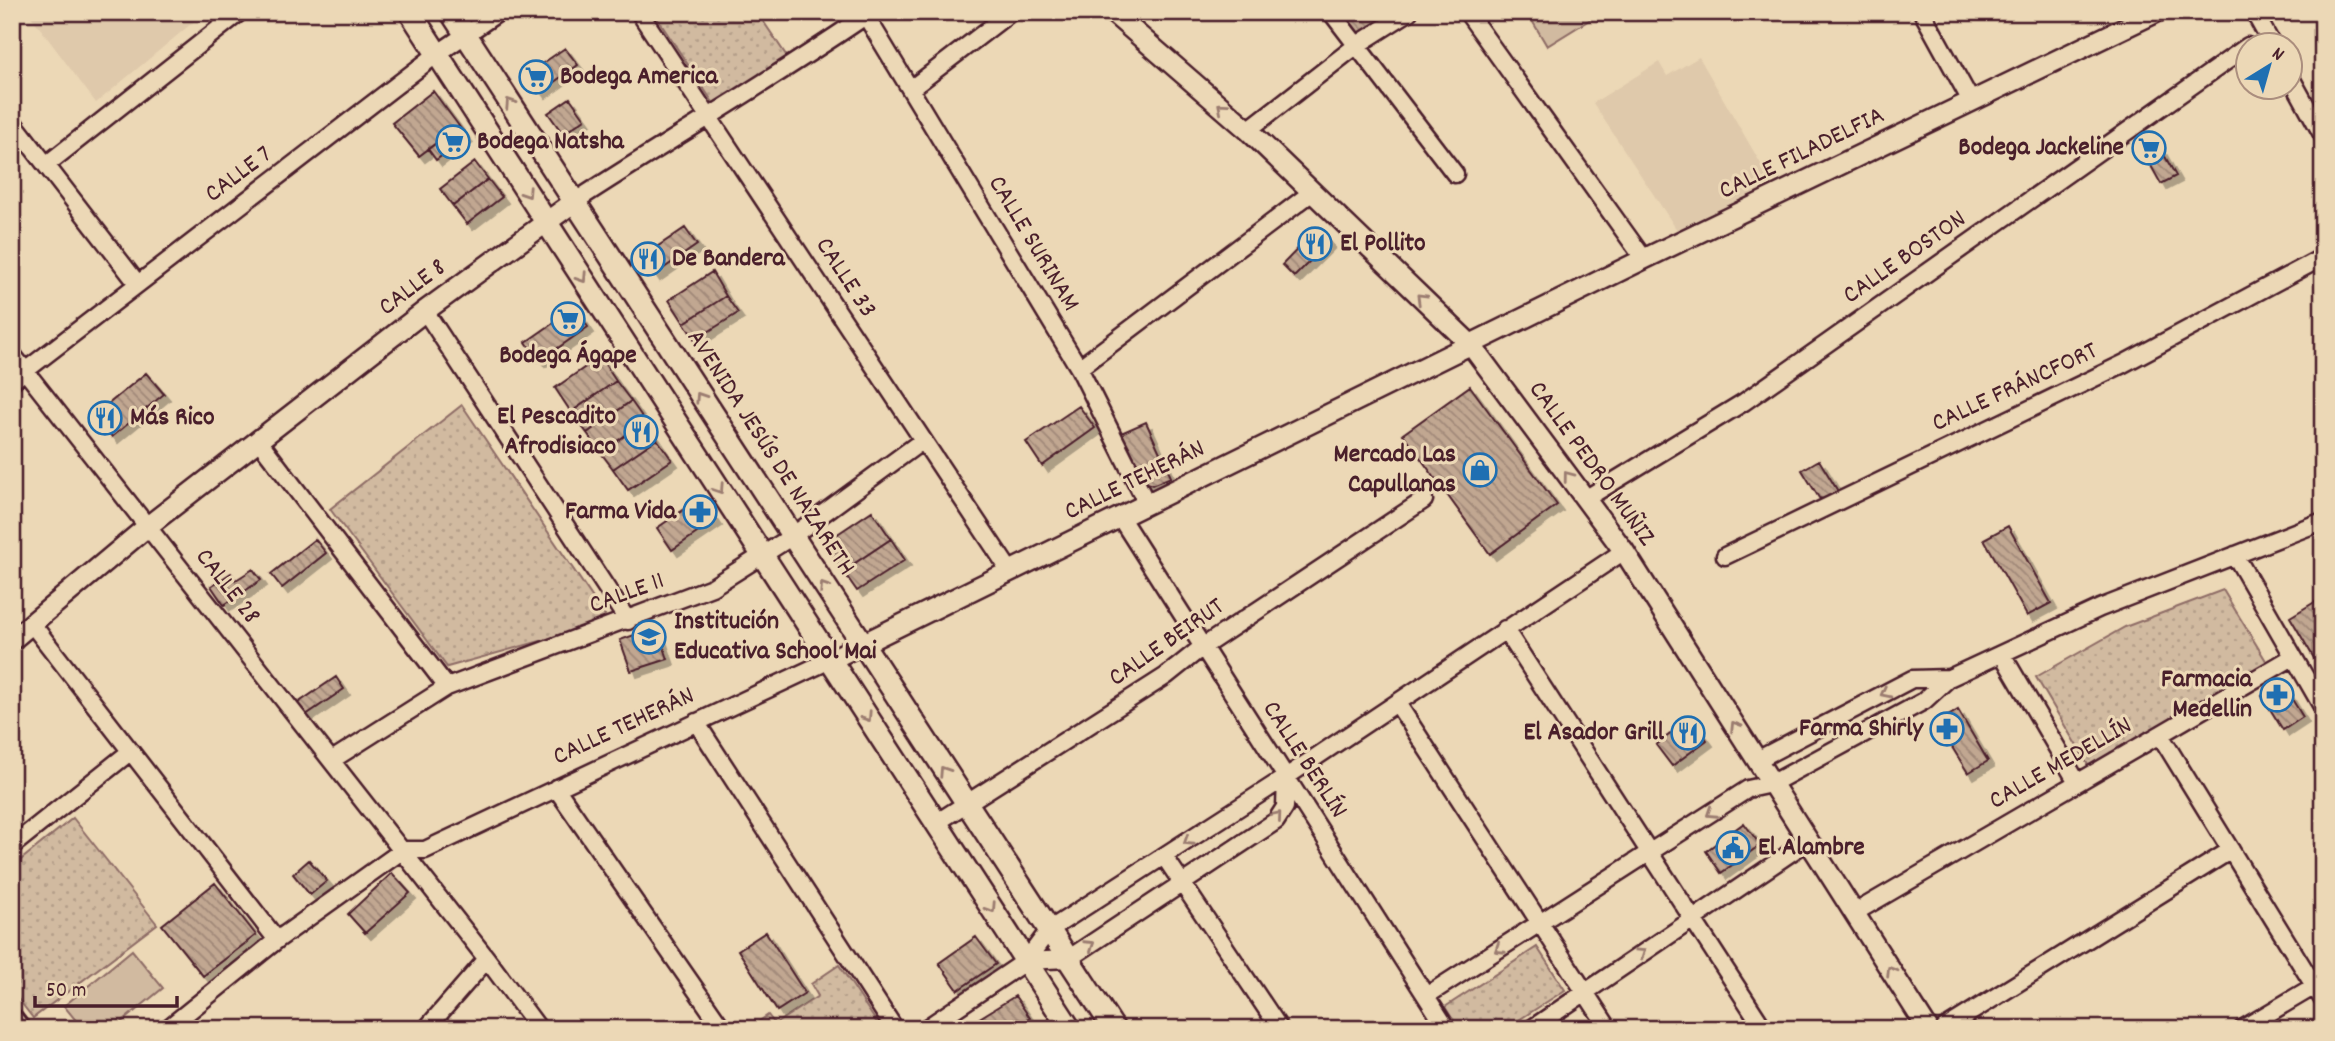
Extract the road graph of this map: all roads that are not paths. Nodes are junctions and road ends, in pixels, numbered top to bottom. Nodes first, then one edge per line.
1 (211, 12) edge
2 (240, 12) edge
3 (410, 12) edge
4 (451, 12) edge
5 (499, 12) edge
6 (639, 12) edge
7 (1011, 12) edge
8 (1112, 12) edge
9 (1331, 12) edge
10 (1409, 12) edge
11 (1467, 12) edge
12 (1922, 12) edge
13 (2157, 12) edge
14 (2254, 12) edge
15 (869, 14) edge
16 (222, 26) junction
17 (2265, 32) edge
18 (465, 35) junction
19 (1357, 45) junction
20 (437, 54) junction
21 (2234, 56) edge
22 (912, 89) junction
23 (2304, 97) edge
24 (1971, 101) junction
25 (708, 115) junction
26 (2319, 119) edge
27 (12, 121) edge
28 (1248, 130) junction
29 (2323, 136) edge
30 (46, 165) junction
31 (1455, 174) dead end
32 (1311, 193) junction
33 (573, 202) junction
34 (545, 220) junction
35 (2323, 257) edge
36 (1644, 259) junction
37 (137, 284) junction
38 (425, 311) junction
39 (1471, 345) junction
40 (12, 354) edge
41 (1079, 368) junction
42 (26, 371) junction
43 (12, 381) edge
44 (259, 441) junction
45 (922, 441) junction
46 (1585, 499) junction
47 (1424, 500) dead end
48 (1147, 504) junction
49 (1120, 517) junction
50 (2323, 521) edge
51 (148, 526) junction
52 (791, 537) junction
53 (1624, 551) junction
54 (762, 555) junction
55 (2235, 555) junction
56 (1725, 556) dead end
57 (1010, 571) junction
58 (628, 621) junction
59 (32, 624) junction
60 (1505, 629) junction
61 (12, 640) edge
62 (861, 645) junction
63 (1201, 648) junction
64 (2002, 654) junction
65 (2293, 657) junction
66 (830, 660) junction
67 (1949, 678) junction
68 (447, 687) junction
69 (1397, 703) junction
70 (2323, 708) edge
71 (696, 722) junction
72 (2161, 735) junction
73 (131, 751) junction
74 (331, 760) junction
75 (1756, 760) junction
76 (1286, 777) junction
77 (2077, 782) junction
78 (1771, 784) junction
79 (556, 788) junction
80 (965, 804) junction
81 (936, 823) junction
82 (1808, 841) junction
83 (12, 846) edge
84 (403, 850) junction
85 (2231, 850) junction
86 (1648, 853) junction
87 (1164, 856) junction
88 (1183, 884) junction
89 (1854, 913) junction
90 (1693, 919) junction
91 (1540, 923) junction
92 (1049, 930) junction
93 (277, 940) junction
94 (487, 959) junction
95 (1068, 959) junction
96 (1026, 961) junction
97 (2320, 989) edge
98 (1585, 991) junction
99 (1426, 996) junction
100 (12, 1016) edge
101 (22, 1029) edge
102 (167, 1029) edge
103 (426, 1029) edge
104 (539, 1029) edge
105 (723, 1029) edge
106 (895, 1029) edge
107 (925, 1029) edge
108 (1070, 1029) edge
109 (1114, 1029) edge
110 (1280, 1029) edge
111 (1447, 1029) edge
112 (1531, 1029) edge
113 (1609, 1029) edge
114 (1764, 1029) edge
115 (1928, 1029) edge
116 (1944, 1029) edge
117 (2242, 1029) edge

1 - 16 street
2 - 16 street
3 - 20 main road
4 - 18 main road, AVENIDA JESÚS DE NAZARETH
5 - 18 street, CALLE 7
6 - 25 street, CALLE 33
7 - 22 street
28 -> 8 street, CALLE PEDRO MUÑIZ
9 - 19 street
10 - 19 street
11 - 36 street
12 - 24 street
13 - 24 street, CALLE FILADELFIA
14 - 17 street
15 - 22 street, CALLE SURINAM
15 - 25 street, CALLE 8
16 - 30 street
18 - 20 street, CALLE 7
33 -> 18 main road, AVENIDA JESÚS DE NAZARETH
19 - 28 street
19 - 31 street
20 -> 34 main road
20 - 37 street, CALLE 7
21 - 46 street, CALLE BOSTON
22 - 41 street, CALLE SURINAM
23 - 26 street
24 - 36 street, CALLE FILADELFIA
25 - 33 street, CALLE 8
25 - 45 street, CALLE 33
26 - 29 street
27 - 30 street
28 - 32 street, CALLE PEDRO MUÑIZ
30 - 37 street
39 -> 32 street, CALLE PEDRO MUÑIZ
32 - 41 street
33 - 34 street, CALLE 8
52 -> 33 main road, AVENIDA JESÚS DE NAZARETH
34 - 38 street, CALLE 8
34 -> 54 main road
35 - 56 street, CALLE FRÁNCFORT
36 - 39 street, CALLE FILADELFIA
37 - 42 street, CALLE 7
38 - 44 street, CALLE 8
38 - 58 street
46 -> 39 street, CALLE PEDRO MUÑIZ
39 - 48 street, CALLE TEHERÁN
40 - 42 street, CALLE 28
41 - 48 street, CALLE SURINAM
42 - 43 street, CALLE 7
42 - 51 street, CALLE 28
44 - 51 street, CALLE 8
44 - 68 street
45 - 52 street, CALLE 11
45 - 57 street, CALLE 33
46 - 53 street, CALLE PEDRO MUÑIZ
47 - 63 street, CALLE BEIRUT
48 - 49 street, CALLE TEHERÁN
49 - 57 street, CALLE TEHERÁN
49 - 63 street, CALLE BERLÍN
50 - 55 street
51 - 59 street, CALLE 8
51 - 74 street, CALLE 28
52 - 54 street, CALLE 11
62 -> 52 main road, AVENIDA JESÚS DE NAZARETH
53 - 60 street
75 -> 53 street, CALLE PEDRO MUÑIZ
54 - 58 street, CALLE 11
54 - 66 main road
55 - 64 street
55 - 65 street
57 - 62 street, CALLE TEHERÁN
58 - 68 street, CALLE 11
59 - 61 street, CALLE 8
59 - 73 street
60 - 69 street
60 - 86 street
62 - 66 street, CALLE TEHERÁN
80 -> 62 main road, AVENIDA JESÚS DE NAZARETH
63 - 76 street, CALLE BERLÍN
63 - 80 street, CALLE BEIRUT
64 - 67 street
64 - 77 street
65 - 70 street
65 - 72 street, CALLE MEDELLÍN
66 - 71 street, CALLE TEHERÁN
66 -> 81 main road
67 -> 75 street
67 - 78 street
68 - 74 street, CALLE 11
69 - 76 street
69 - 91 street
71 - 79 street, CALLE TEHERÁN
71 - 106 street
72 - 77 street, CALLE MEDELLÍN
72 - 85 street
73 - 83 street
73 - 93 street
74 - 84 street, CALLE 28
75 - 78 street, CALLE PEDRO MUÑIZ
76 -> 87 street
88 -> 76 street
76 - 99 street, CALLE BERLÍN
77 - 89 street, CALLE MEDELLÍN
78 - 82 street, CALLE PEDRO MUÑIZ
78 -> 86 street
79 - 84 street, CALLE TEHERÁN
79 - 105 street
80 - 81 street, CALLE BEIRUT
80 - 92 main road, AVENIDA JESÚS DE NAZARETH
81 -> 96 main road
82 - 89 street, CALLE PEDRO MUÑIZ
82 - 90 street
84 - 93 street, CALLE TEHERÁN
84 - 94 street, CALLE 28
85 - 97 street
85 - 116 street
86 - 90 street
86 - 91 street
87 - 88 street
87 - 92 street
95 -> 88 street
88 - 110 street
115 -> 89 street, CALLE PEDRO MUÑIZ
98 -> 90 street
90 - 114 street
91 - 98 street
91 -> 99 street
92 - 95 main road, AVENIDA JESÚS DE NAZARETH
92 - 96 street
93 - 102 street, CALLE TEHERÁN
94 - 103 street
94 - 104 street, CALLE 28
95 - 96 street
95 - 109 main road, AVENIDA JESÚS DE NAZARETH
96 - 107 street
96 - 108 main road
97 - 117 street
98 - 112 street
98 - 113 street
99 - 111 street, CALLE BERLÍN
100 - 101 street

